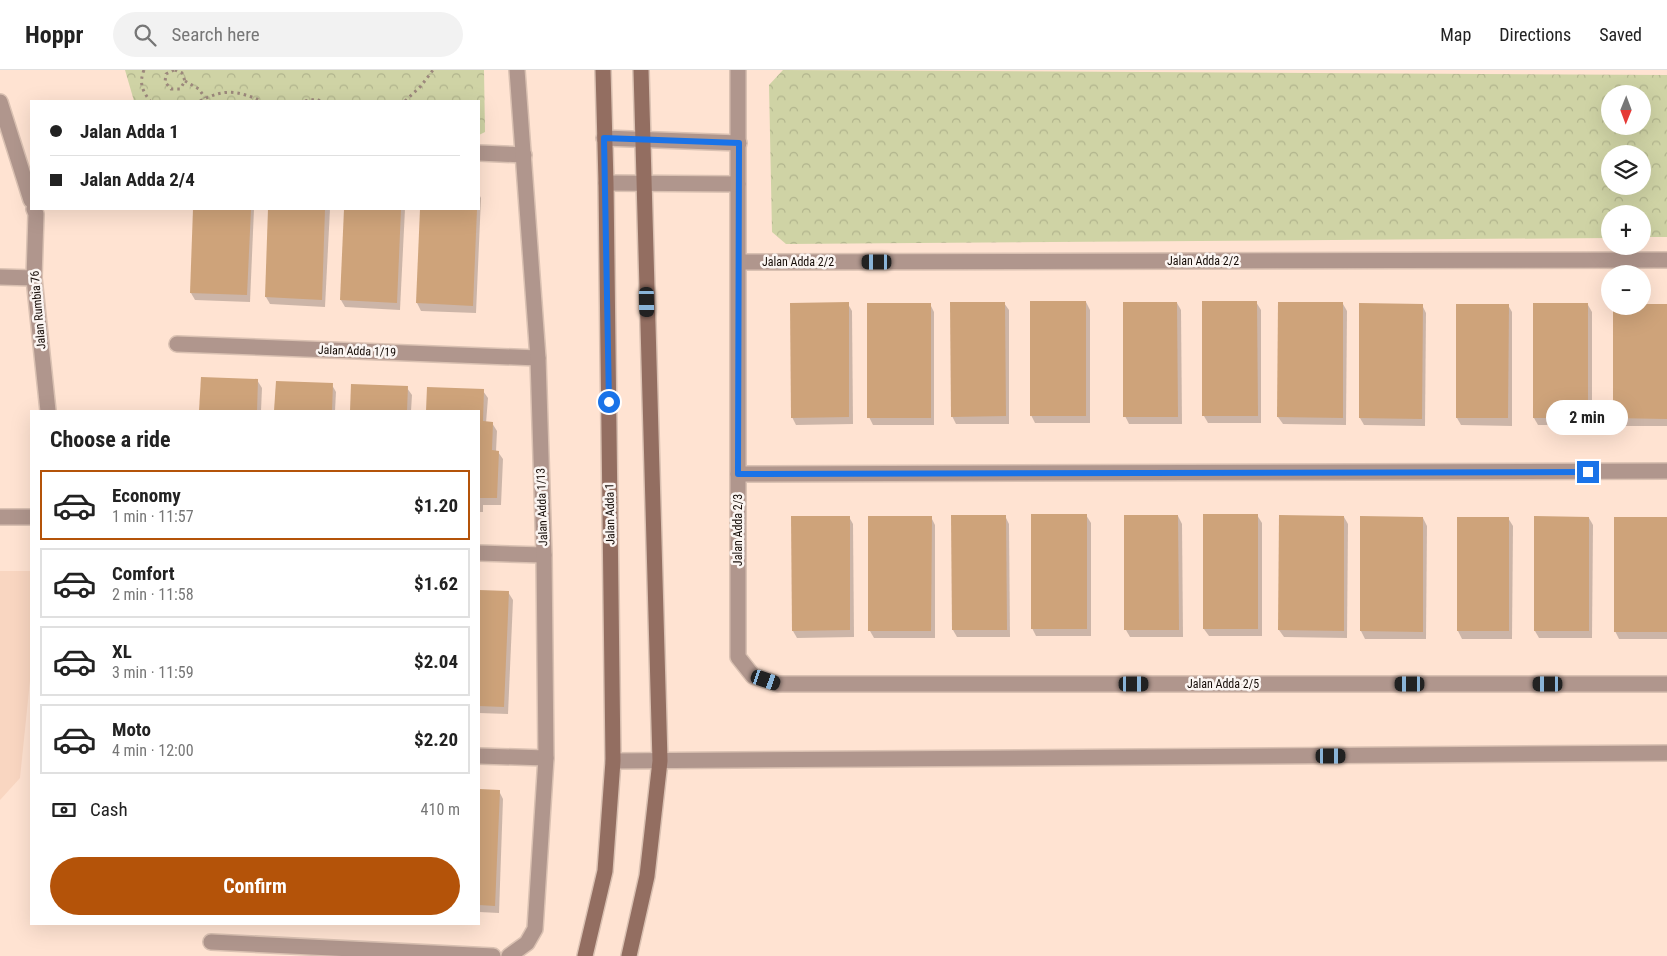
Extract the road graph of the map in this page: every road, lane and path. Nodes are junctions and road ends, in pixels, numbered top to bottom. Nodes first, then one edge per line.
1 (144, 70) edge
2 (174, 70) edge
3 (433, 70) edge
4 (517, 70) edge
5 (603, 70) edge
6 (641, 70) edge
7 (738, 70) edge
8 (185, 82) junction
9 (206, 98) junction
10 (149, 100) edge
11 (202, 100) edge
12 (260, 100) edge
13 (406, 100) edge
14 (0, 102) edge
15 (604, 138) junction
16 (643, 140) junction
17 (739, 143) junction
18 (480, 153) edge
19 (524, 155) junction
20 (606, 183) junction
21 (644, 183) junction
22 (738, 184) junction
23 (30, 197) edge
24 (34, 210) edge
25 (1667, 260) edge
26 (739, 262) junction
27 (0, 277) edge
28 (34, 278) junction
29 (177, 344) dead end
30 (538, 358) junction
31 (48, 410) edge
32 (1667, 472) edge
33 (738, 474) junction
34 (0, 517) edge
35 (30, 517) edge
36 (480, 553) edge
37 (544, 555) junction
38 (778, 684) joint
39 (1667, 684) edge
40 (1667, 753) edge
41 (480, 756) edge
42 (546, 758) junction
43 (613, 761) junction
44 (660, 761) junction
45 (211, 942) dead end
46 (493, 956) edge
47 (509, 956) edge
48 (584, 956) edge
49 (629, 956) edge

1 - 10 path
2 - 8 path
2 - 8 path
3 - 13 path
4 - 19 street, Jalan Adda 1/13
5 - 15 street, Jalan Adda 1
6 - 16 street
7 - 17 street
8 - 9 path
9 - 11 path
9 - 12 path
14 - 23 street
15 - 16 street
15 - 20 street, Jalan Adda 1
16 - 17 street
16 - 21 street
17 - 22 street
18 - 19 street
19 - 30 street, Jalan Adda 1/13
20 - 21 street
20 - 43 street, Jalan Adda 1
21 - 22 street
21 - 44 street
22 - 26 street, Jalan Adda 2/3
24 - 28 street, Jalan Rumbia 76
25 - 26 street, Jalan Adda 2/2
26 - 33 street, Jalan Adda 2/3
27 - 28 street
28 - 31 street, Jalan Rumbia 76
29 - 30 street, Jalan Adda 1/19
30 - 37 street, Jalan Adda 1/13
32 - 33 street
33 - 38 street, Jalan Adda 2/3
34 - 35 street
36 - 37 street
37 - 42 street, Jalan Adda 1/13
38 - 39 street, Jalan Adda 2/5
40 - 44 street
41 - 42 street
42 - 47 street, Jalan Adda 1/13
43 - 44 street
43 - 48 street, Jalan Adda 1
44 - 49 street
45 - 46 street

